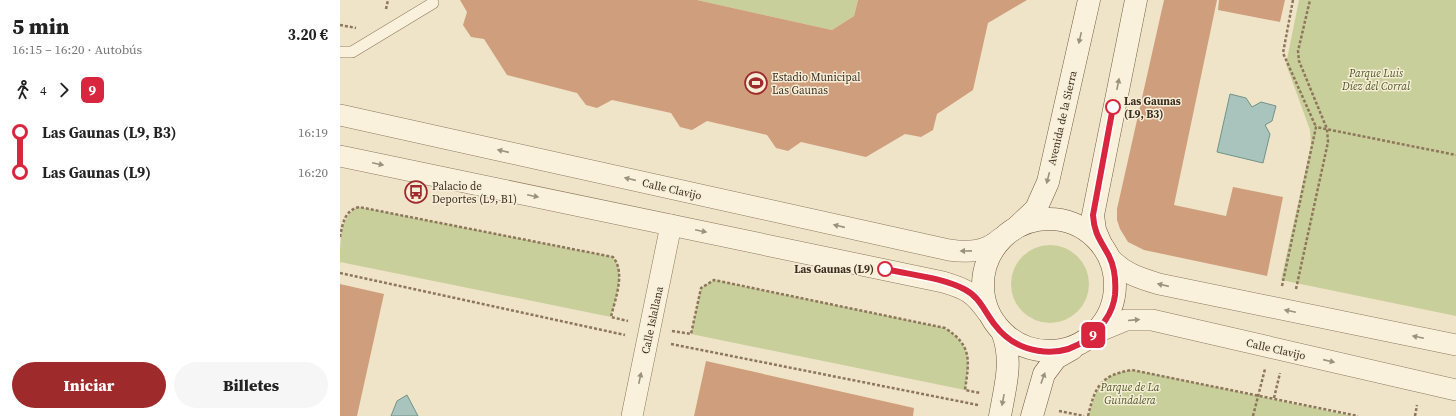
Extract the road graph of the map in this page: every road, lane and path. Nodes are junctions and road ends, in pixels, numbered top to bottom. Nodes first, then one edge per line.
1 (1089, 0) edge
2 (1136, 0) edge
3 (1293, 0) edge
4 (1310, 0) edge
5 (433, 3) dead end
6 (340, 52) edge
7 (340, 115) edge
8 (1316, 127) junction
9 (1327, 129) junction
10 (1456, 155) edge
11 (340, 156) edge
12 (672, 224) junction
13 (1009, 233) junction
14 (340, 237) edge
15 (1106, 251) junction
16 (1285, 310) junction
17 (988, 313) junction
18 (650, 326) junction
19 (1003, 334) junction
20 (1089, 338) junction
21 (1456, 345) edge
22 (1277, 349) junction
23 (965, 390) dead end
24 (1456, 390) edge
25 (1259, 395) junction
26 (1274, 398) junction
27 (632, 416) edge
28 (1000, 416) edge
29 (1032, 416) edge
30 (1088, 416) edge
31 (1253, 416) edge
32 (1358, 416) edge

1 -> 13 main road, Avenida de la Sierra
15 -> 2 main road
3 - 8 path
4 - 9 path
5 - 6 lane
13 -> 7 street, Calle Clavijo
8 - 9 path
8 - 16 path
9 - 10 path
9 - 16 path
11 -> 12 street
12 -> 17 street
12 - 18 street, Calle Islallana
13 - 15 main road
13 - 17 main road
14 - 18 path
16 -> 15 street
15 - 20 main road
21 -> 16 street
17 - 19 main road
18 - 23 path
27 -> 18 street, Calle Islallana
19 - 20 main road
19 -> 28 main road
20 -> 22 street, Calle Clavijo
29 -> 20 main road
22 -> 24 street, Calle Clavijo
22 - 25 path
22 - 26 path
25 - 26 path
25 - 30 path
25 - 31 path
26 - 32 path

